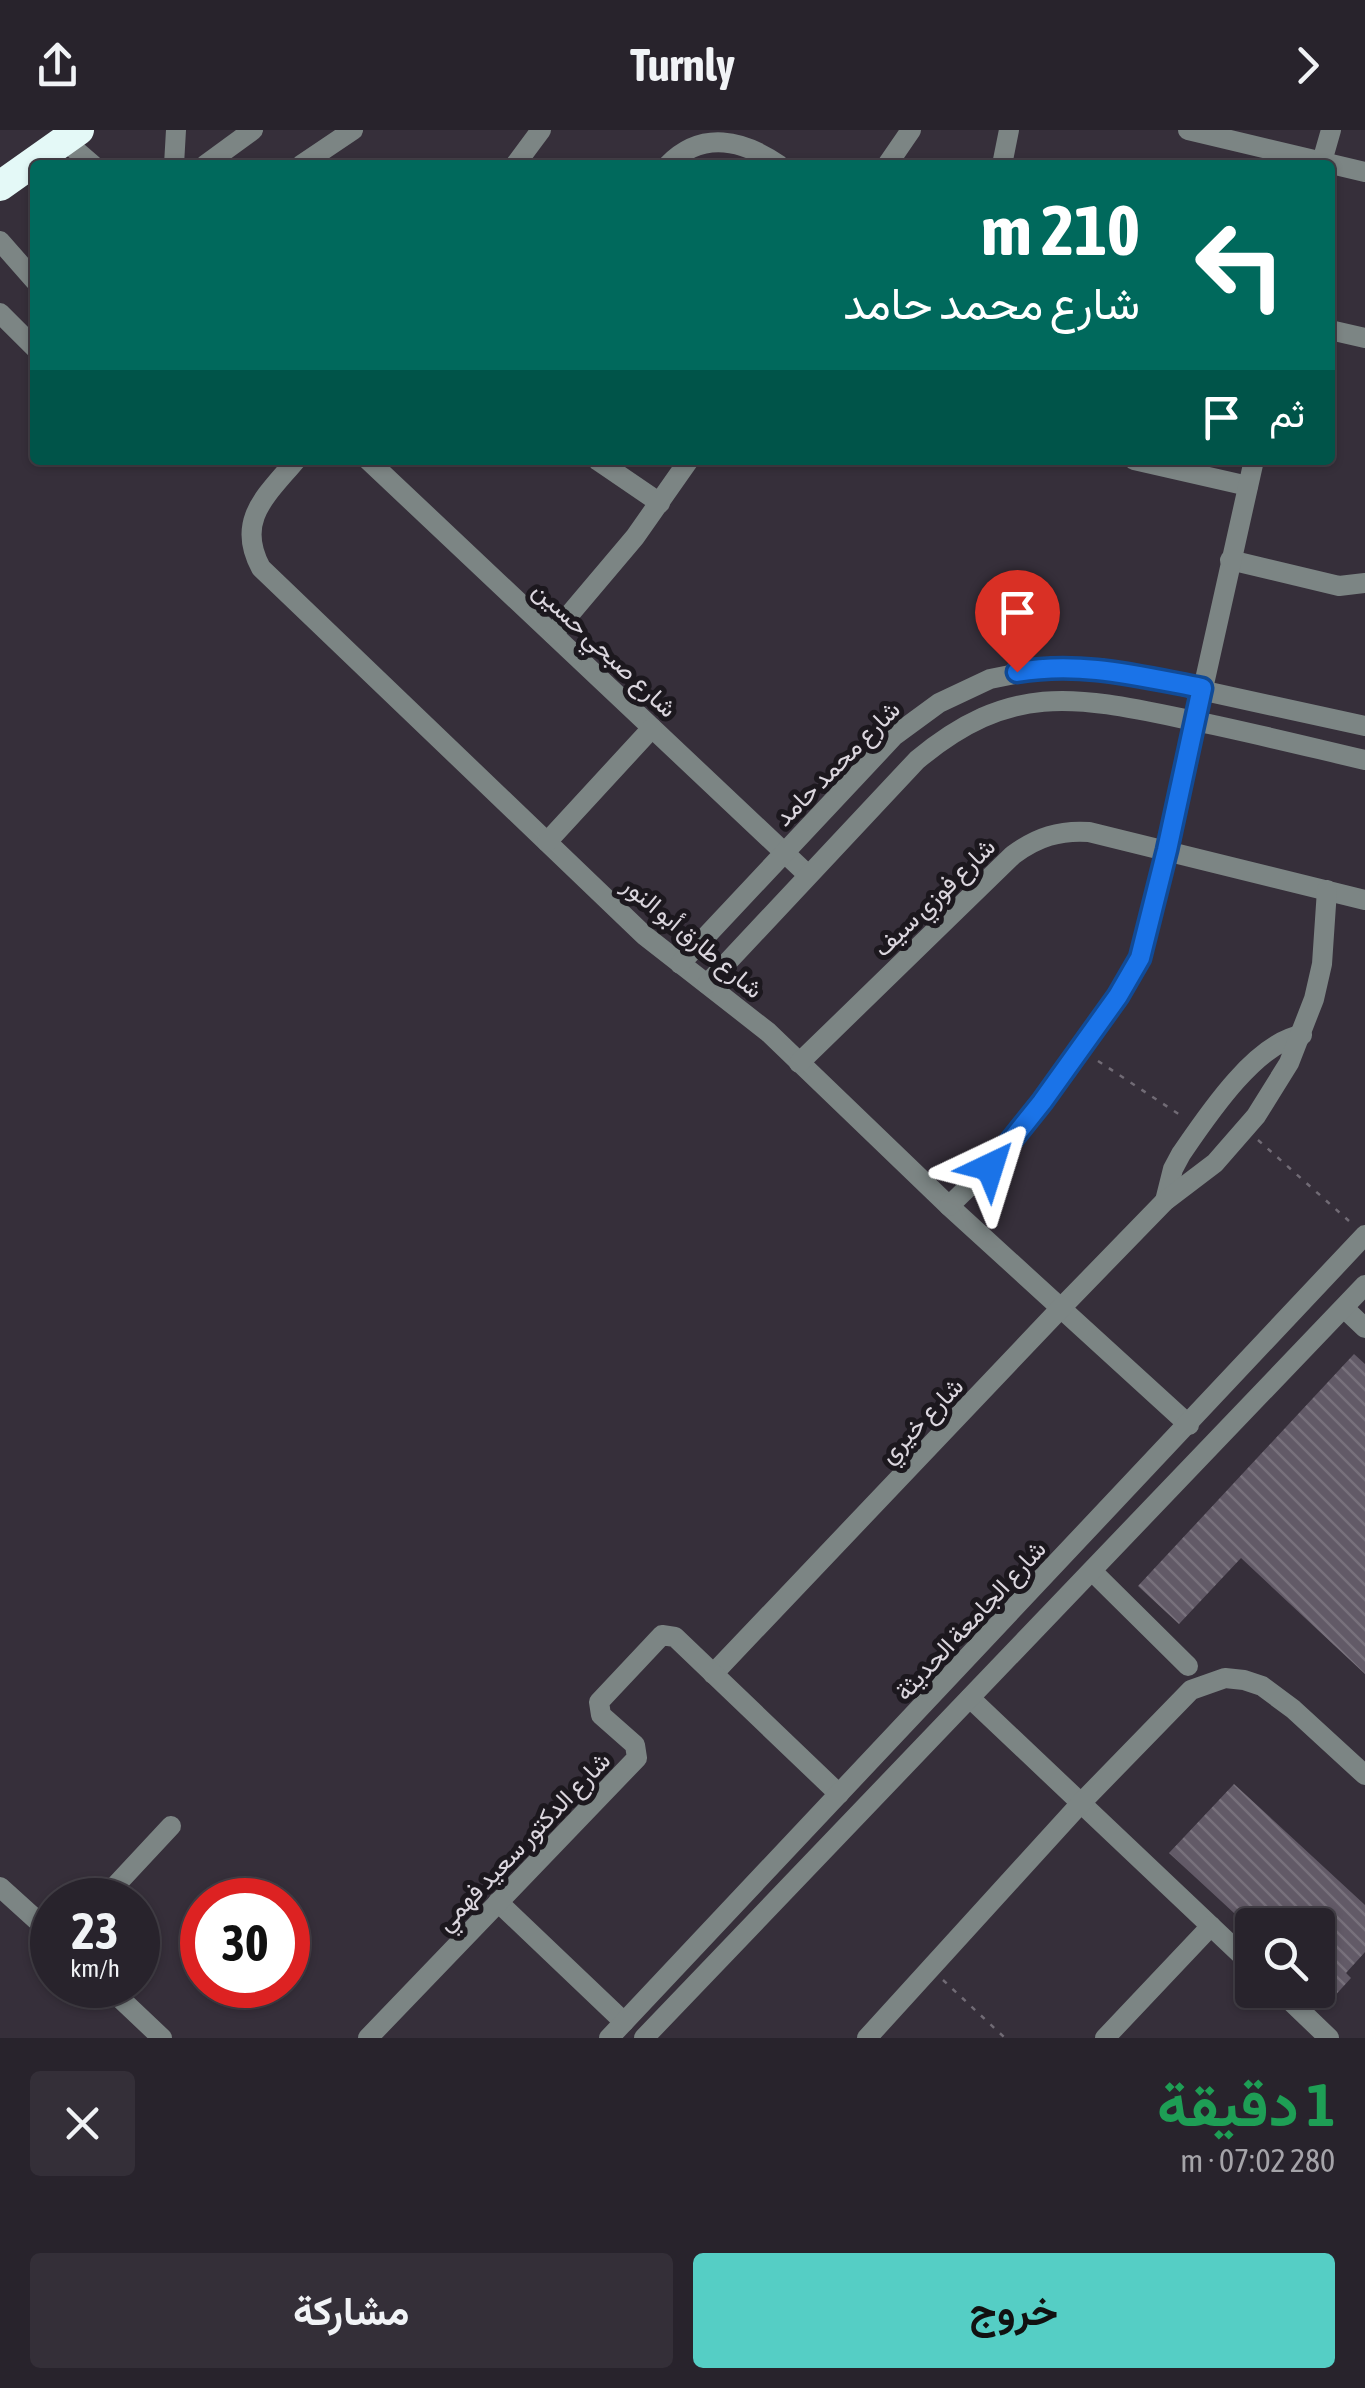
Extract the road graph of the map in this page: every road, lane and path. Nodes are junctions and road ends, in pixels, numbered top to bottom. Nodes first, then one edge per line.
1 (176, 130) edge
2 (253, 130) edge
3 (354, 130) edge
4 (541, 130) edge
5 (911, 130) edge
6 (1009, 130) edge
7 (1188, 130) edge
8 (1330, 130) edge
9 (72, 135) edge
10 (41, 160) edge
11 (90, 160) edge
12 (174, 160) edge
13 (212, 160) edge
14 (309, 160) edge
15 (519, 160) edge
16 (674, 160) edge
17 (771, 160) edge
18 (890, 160) edge
19 (1003, 160) edge
20 (1305, 160) edge
21 (1322, 160) edge
22 (1335, 167) edge
23 (30, 168) edge
24 (1365, 172) edge
25 (0, 186) edge
26 (0, 241) edge
27 (30, 275) edge
28 (0, 313) edge
29 (1335, 331) edge
30 (1365, 338) edge
31 (30, 343) edge
32 (292, 465) edge
33 (373, 465) edge
34 (604, 465) edge
35 (686, 465) edge
36 (1156, 465) edge
37 (1253, 465) edge
38 (1248, 486) junction
39 (660, 503) junction
40 (1230, 560) junction
41 (1365, 583) edge
42 (553, 634) junction
43 (1202, 688) junction
44 (1194, 721) junction
45 (1365, 726) edge
46 (652, 728) junction
47 (1365, 760) edge
48 (546, 842) junction
49 (1167, 850) junction
50 (784, 852) junction
51 (807, 874) junction
52 (1326, 890) junction
53 (1365, 900) edge
54 (680, 964) junction
55 (707, 984) junction
56 (1302, 1035) junction
57 (1080, 1050) junction
58 (799, 1062) junction
59 (1200, 1128) junction
60 (1246, 1128) junction
61 (1166, 1201) junction
62 (949, 1206) junction
63 (1365, 1235) edge
64 (1365, 1285) edge
65 (1344, 1308) junction
66 (1060, 1309) junction
67 (1365, 1328) edge
68 (1189, 1425) junction
69 (1092, 1571) junction
70 (1188, 1666) dead end
71 (713, 1674) junction
72 (970, 1698) junction
73 (1365, 1775) edge
74 (839, 1794) junction
75 (1081, 1803) junction
76 (171, 1826) dead end
77 (796, 1840) junction
78 (816, 1859) junction
79 (123, 1878) edge
80 (0, 1888) edge
81 (498, 1902) junction
82 (30, 1915) edge
83 (1211, 1926) junction
84 (1235, 1949) edge
85 (931, 1968) junction
86 (127, 2008) edge
87 (1295, 2008) edge
88 (616, 2030) edge
89 (152, 2035) edge
90 (1320, 2035) edge
91 (368, 2038) edge
92 (644, 2038) edge
93 (867, 2038) edge
94 (1005, 2038) edge
95 (1106, 2038) edge

1 - 12 street
2 - 13 street
3 - 14 street
4 - 15 street
5 - 18 street
6 - 19 street
7 - 20 street
8 - 21 street
9 - 10 highway
9 - 11 street
16 - 17 street
22 - 24 street
23 - 25 highway
26 - 27 street
28 - 31 street
29 - 30 street
32 - 48 street, شارع طارق أبو النور
33 - 42 street, شارع صبحي حسين
34 - 39 street
35 - 39 street
36 - 38 street
37 - 38 street
38 - 40 street
39 - 42 street
40 - 41 street
40 - 43 street
42 - 46 street, شارع صبحي حسين
43 - 44 street
43 - 45 street, شارع محمد حامد
43 - 50 street, شارع محمد حامد
44 - 47 street
44 - 49 street
44 - 51 street
46 - 48 street
46 - 50 street, شارع صبحي حسين
48 - 54 street, شارع طارق أبو النور
49 - 52 street, شارع فوزي سيف
49 - 57 street
49 - 58 street, شارع فوزي سيف
50 - 51 street, شارع صبحي حسين
50 - 54 street, شارع محمد حامد
51 - 55 street
52 - 53 street, شارع فوزي سيف
52 - 56 street, شارع خيري
54 - 55 street, شارع طارق أبو النور
55 - 58 street, شارع طارق أبو النور
56 - 59 street, شارع خيري
56 - 60 street, شارع خيري
57 - 59 path
57 - 62 street
58 - 62 street, شارع طارق أبو النور
59 - 61 street, شارع خيري
60 - 61 street, شارع خيري
60 - 63 path
61 - 66 street, شارع خيري
62 - 66 street, شارع طارق أبو النور
63 - 68 street, شارع الجامعة الحديثة
64 - 65 street
65 - 67 street
65 - 69 street
66 - 68 street, شارع طارق أبو النور
66 - 71 street, شارع خيري
68 - 74 street, شارع الجامعة الحديثة
69 - 70 street
69 - 72 street
71 - 74 street
71 - 81 street, شارع الدكتور سعيد فهمي
72 - 75 street
72 - 78 street
73 - 75 street
74 - 77 street, شارع الجامعة الحديثة
75 - 83 street
75 - 85 street
76 - 79 street
77 - 78 street
77 - 88 street, شارع الجامعة الحديثة
78 - 92 street
80 - 82 street
81 - 88 street
81 - 91 street, شارع الدكتور سعيد فهمي
83 - 84 street
83 - 95 street
85 - 93 street
85 - 94 path
86 - 89 street
87 - 90 street

